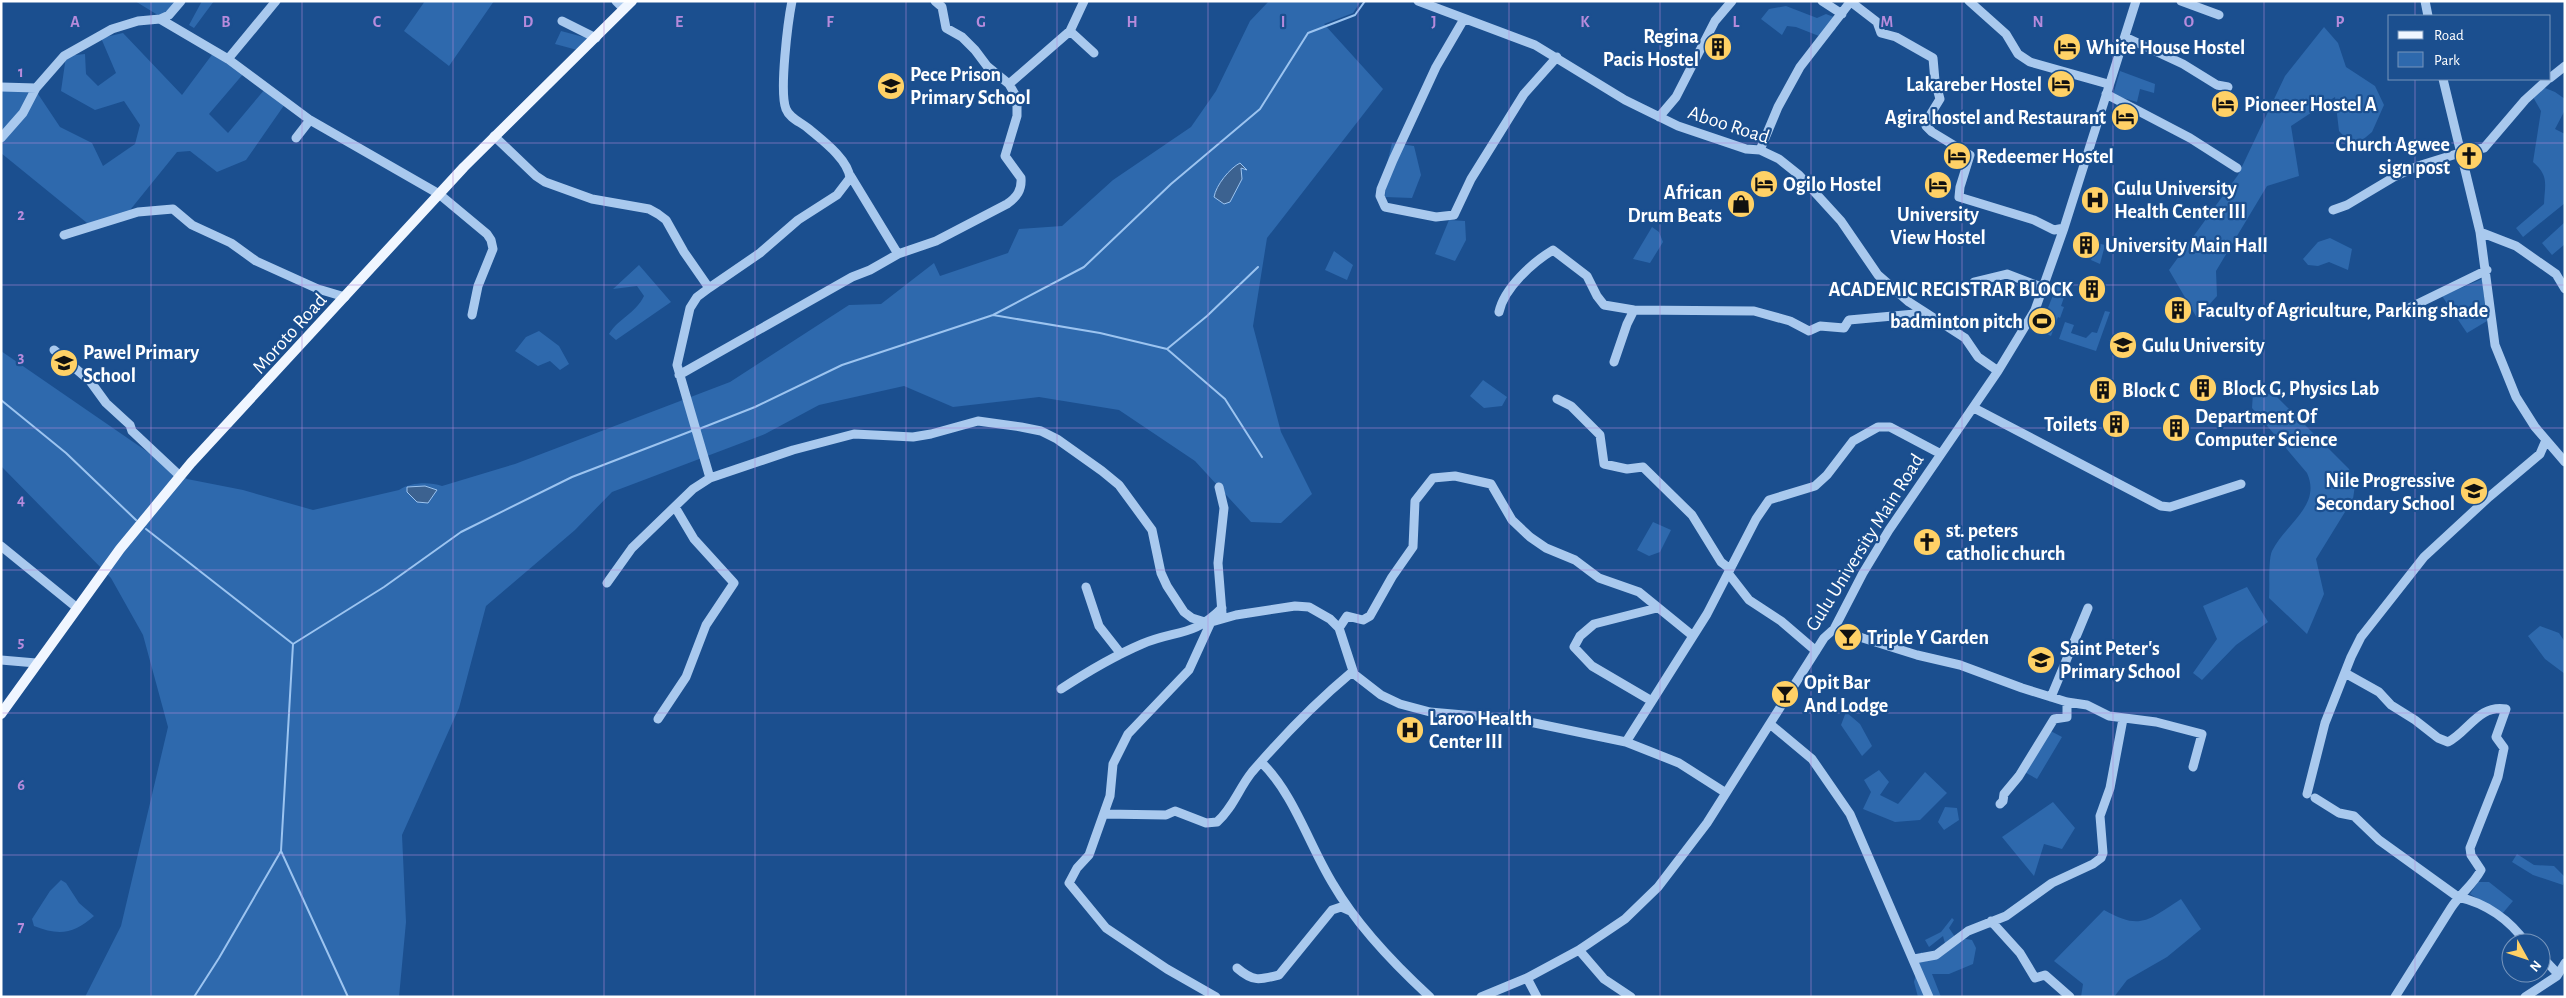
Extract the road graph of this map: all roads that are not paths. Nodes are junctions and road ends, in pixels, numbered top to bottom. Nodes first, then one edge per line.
1 (181, 1) edge
2 (276, 1) edge
3 (616, 1) edge
4 (632, 1) edge
5 (792, 1) edge
6 (935, 1) edge
7 (1084, 1) edge
8 (1418, 1) edge
9 (1732, 1) edge
10 (1822, 1) edge
11 (1969, 1) edge
12 (2136, 1) edge
13 (2181, 1) edge
14 (2425, 1) edge
15 (1851, 2) edge
16 (624, 9) junction
17 (1842, 14) junction
18 (2218, 15) dead end
19 (2428, 15) edge
20 (1464, 19) junction
21 (160, 20) junction
22 (562, 21) dead end
23 (1070, 31) junction
24 (2126, 37) junction
25 (596, 38) junction
26 (1094, 53) dead end
27 (1557, 56) junction
28 (228, 59) junction
29 (2565, 66) edge
30 (2551, 76) edge
31 (2443, 80) edge
32 (2547, 80) edge
33 (1010, 84) junction
34 (2108, 84) junction
35 (1, 87) edge
36 (36, 88) junction
37 (2228, 88) dead end
38 (2106, 94) junction
39 (1659, 117) junction
40 (310, 120) junction
41 (494, 136) junction
42 (1, 138) edge
43 (296, 138) dead end
44 (1760, 150) junction
45 (2463, 152) junction
46 (2237, 168) dead end
47 (850, 175) junction
48 (439, 194) junction
49 (2333, 210) dead end
50 (2064, 228) junction
51 (2480, 232) junction
52 (64, 235) dead end
53 (898, 254) junction
54 (2487, 270) junction
55 (1974, 282) dead end
56 (709, 288) junction
57 (2044, 288) junction
58 (2565, 288) edge
59 (345, 297) junction
60 (1634, 310) junction
61 (2407, 310) dead end
62 (1499, 312) dead end
63 (1926, 313) junction
64 (472, 315) dead end
65 (54, 350) dead end
66 (1614, 362) dead end
67 (1998, 371) junction
68 (679, 375) junction
69 (1557, 399) dead end
70 (1974, 408) junction
71 (2546, 440) junction
72 (2557, 453) junction
73 (1942, 454) junction
74 (2540, 454) junction
75 (2565, 462) edge
76 (180, 476) junction
77 (710, 478) junction
78 (2241, 484) dead end
79 (1219, 487) dead end
80 (675, 507) junction
81 (1, 546) edge
82 (1729, 571) junction
83 (607, 583) dead end
84 (1086, 587) dead end
85 (76, 607) junction
86 (1222, 608) junction
87 (1657, 608) junction
88 (2088, 608) dead end
89 (1222, 618) junction
90 (1209, 622) junction
91 (1339, 628) junction
92 (1193, 629) junction
93 (1834, 629) junction
94 (1693, 636) junction
95 (1202, 645) junction
96 (1816, 652) junction
97 (1121, 654) junction
98 (1, 660) edge
99 (36, 663) junction
100 (1352, 672) junction
101 (2345, 673) junction
102 (1061, 689) dead end
103 (2050, 697) junction
104 (1650, 700) junction
105 (2067, 702) junction
106 (1, 714) edge
107 (2123, 718) junction
108 (658, 719) dead end
109 (1770, 724) junction
110 (1626, 742) junction
111 (1261, 762) junction
112 (2193, 767) dead end
113 (1726, 793) junction
114 (2000, 804) dead end
115 (1104, 814) junction
116 (2458, 898) junction
117 (1350, 911) junction
118 (1991, 921) junction
119 (2516, 933) edge
120 (1579, 950) junction
121 (1914, 959) junction
122 (2565, 964) edge
123 (2551, 967) edge
124 (1237, 968) dead end
125 (2558, 974) junction
126 (1526, 978) junction
127 (1216, 997) edge
128 (1430, 997) edge
129 (1481, 997) edge
130 (1537, 997) edge
131 (1631, 997) edge
132 (1929, 997) edge
133 (2070, 997) edge
134 (2395, 997) edge
135 (2525, 997) edge

1 - 21 street
2 - 28 street
3 - 16 street
4 - 16 main road, Moroto Road
5 - 47 street
6 - 33 street
7 - 23 street
8 - 20 street, Aboo Road
9 - 39 street
10 - 17 street
11 - 34 street
12 - 24 street, Gulu University Main Road
13 - 18 street
14 - 19 street
15 - 17 street
15 - 50 street
16 - 25 main road, Moroto Road
17 - 44 street
20 - 27 street, Aboo Road
20 - 27 street
21 - 28 street
21 - 36 street
22 - 25 street
23 - 26 street
23 - 33 street
24 - 34 street, Gulu University Main Road
24 - 37 street
25 - 41 main road, Moroto Road
27 - 39 street, Aboo Road
28 - 40 street
29 - 30 street
31 - 45 street
32 - 45 street
33 - 53 street
34 - 38 street, Gulu University Main Road
35 - 36 street
36 - 42 street
38 - 46 street
38 - 50 street, Gulu University Main Road
39 - 44 street, Aboo Road
40 - 43 street
40 - 48 street
41 - 48 main road, Moroto Road
41 - 56 street
44 - 63 street, Aboo Road
45 - 49 street
45 - 51 street
47 - 53 street
47 - 56 street
48 - 59 main road, Moroto Road
48 - 64 street
50 - 57 street, Gulu University Main Road
51 - 54 street
51 - 58 street
52 - 59 street
53 - 68 street
54 - 61 street
54 - 71 street
55 - 57 street
56 - 68 street
57 - 67 street, Gulu University Main Road
59 - 76 main road, Moroto Road
60 - 62 street
60 - 63 street
60 - 66 street
63 - 67 street, Aboo Road
65 - 76 street
67 - 70 street, Gulu University Main Road
68 - 77 street
69 - 82 street
70 - 73 street, Gulu University Main Road
70 - 78 street
71 - 72 street
71 - 74 street
72 - 74 street
72 - 75 street
73 - 82 street
73 - 93 street, Gulu University Main Road
74 - 101 street
76 - 85 main road, Moroto Road
77 - 80 street
77 - 90 street
79 - 86 street
80 - 83 street
80 - 108 street
81 - 85 street
82 - 94 street
82 - 96 street
84 - 97 street
85 - 99 main road, Moroto Road
86 - 89 street
86 - 90 street
87 - 91 street
87 - 94 street
87 - 104 street
88 - 103 street
89 - 90 street
89 - 91 street
90 - 92 street
90 - 95 street
91 - 100 street
92 - 95 street
92 - 97 street
93 - 96 street, Gulu University Main Road
93 - 103 street
94 - 104 street
95 - 115 street
96 - 109 street, Gulu University Main Road
97 - 102 street
98 - 99 street
99 - 106 main road, Moroto Road
100 - 110 street
100 - 111 street
101 - 116 street
101 - 116 street
103 - 105 street
104 - 110 street
105 - 107 street
105 - 114 street
107 - 112 street
107 - 118 street
109 - 113 street, Gulu University Main Road
109 - 121 street
110 - 113 street
111 - 115 street
111 - 117 street
113 - 120 street, Gulu University Main Road
115 - 127 street
116 - 119 street
116 - 134 street
117 - 124 street
117 - 128 street
118 - 121 street
118 - 133 street
120 - 126 street, Gulu University Main Road
120 - 131 street
121 - 132 street
122 - 125 street
123 - 125 street
125 - 135 street
126 - 129 street, Gulu University Main Road
126 - 130 street

